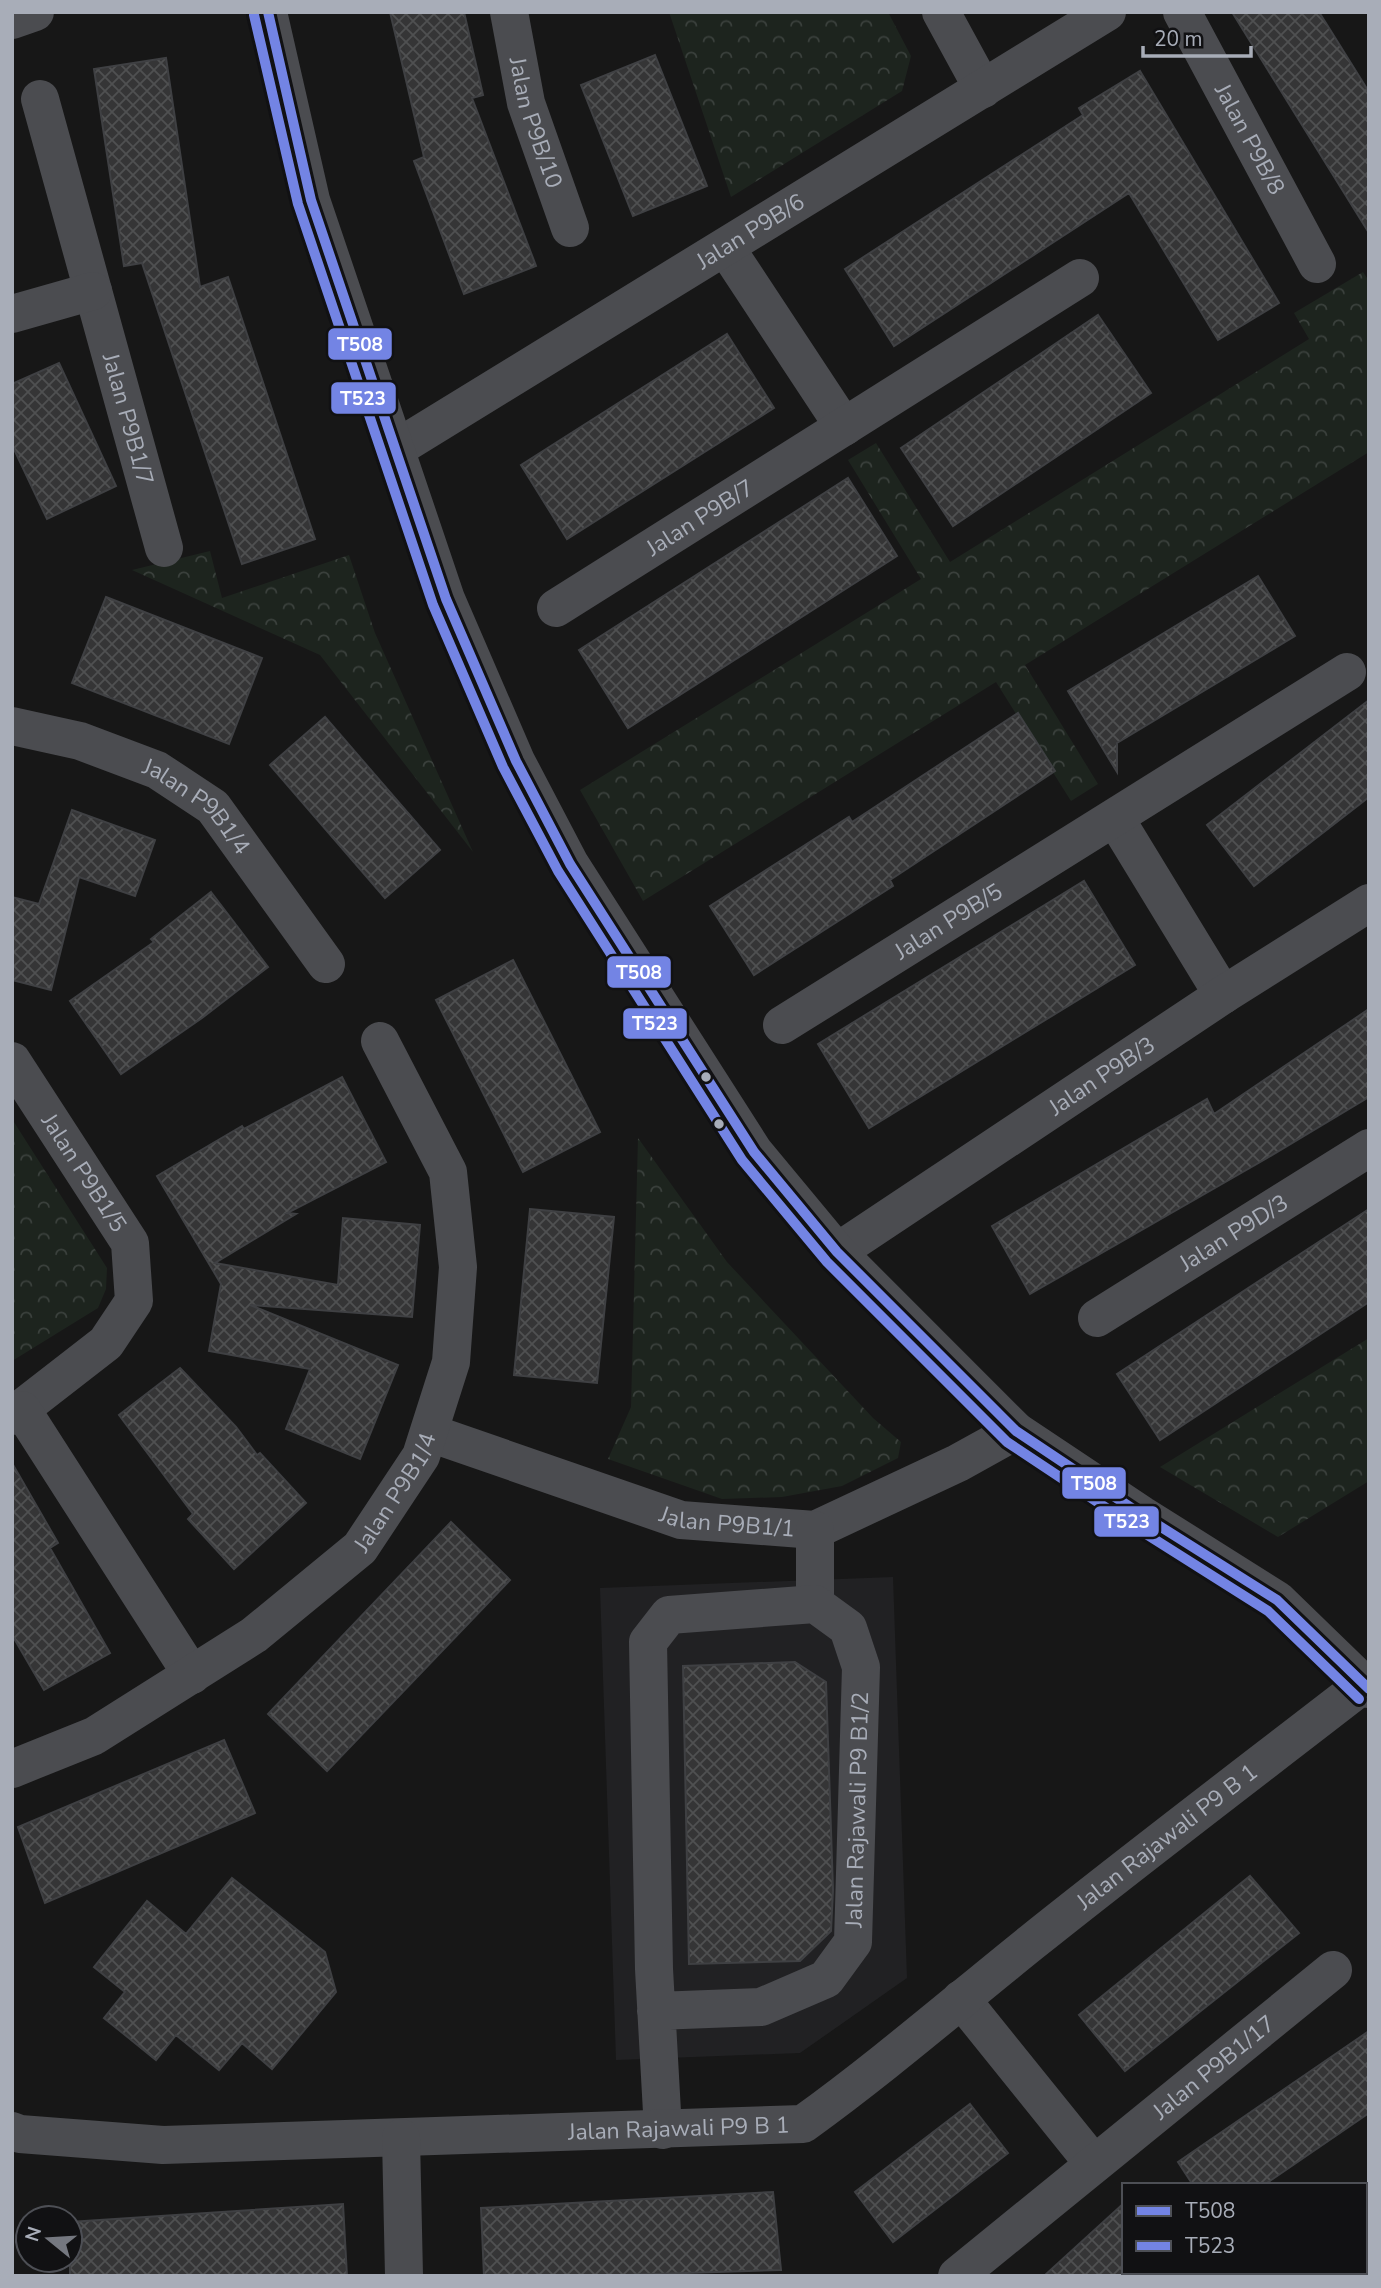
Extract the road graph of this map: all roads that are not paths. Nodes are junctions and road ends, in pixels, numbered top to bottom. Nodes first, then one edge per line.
1 (268, 12) edge
2 (509, 12) edge
3 (941, 12) edge
4 (1107, 12) edge
5 (1182, 12) edge
6 (983, 89) junction
7 (40, 99) dead end
8 (570, 229) dead end
9 (726, 248) junction
10 (1317, 264) dead end
11 (1080, 278) dead end
12 (93, 291) junction
13 (12, 313) edge
14 (844, 426) junction
15 (394, 450) junction
16 (164, 548) dead end
17 (555, 608) dead end
18 (1348, 672) dead end
19 (12, 726) edge
20 (1115, 818) junction
21 (1369, 903) edge
22 (326, 964) dead end
23 (1223, 995) junction
24 (782, 1024) dead end
25 (380, 1041) dead end
26 (12, 1061) edge
27 (1369, 1149) edge
28 (836, 1252) junction
29 (1097, 1318) dead end
30 (17, 1413) edge
31 (1016, 1431) junction
32 (430, 1433) junction
33 (815, 1530) junction
34 (815, 1604) junction
35 (192, 1675) junction
36 (1366, 1686) edge
37 (12, 1769) edge
38 (1333, 1970) dead end
39 (961, 1998) junction
40 (656, 2011) junction
41 (663, 2130) junction
42 (12, 2131) edge
43 (401, 2138) junction
44 (1094, 2164) junction
45 (404, 2276) edge
46 (957, 2276) edge

1 - 15 street
2 - 8 street, Jalan P9B/10
3 - 6 street
4 - 6 street, Jalan P9B/6
5 - 10 street, Jalan P9B/8
6 - 9 street, Jalan P9B/6
7 - 12 street, Jalan P9B1/7
9 - 14 street
9 - 15 street, Jalan P9B/6
11 - 14 street, Jalan P9B/7
12 - 13 street
12 - 16 street, Jalan P9B1/7
14 - 17 street, Jalan P9B/7
15 - 28 street
18 - 20 street, Jalan P9B/5
19 - 22 street, Jalan P9B1/4
20 - 23 street
20 - 24 street, Jalan P9B/5
21 - 23 street, Jalan P9B/3
23 - 28 street, Jalan P9B/3
25 - 32 street, Jalan P9B1/4
26 - 30 street, Jalan P9B1/5
27 - 29 street, Jalan P9D/3
28 - 31 street
30 - 35 street, Jalan P9B1/5
31 - 33 street, Jalan P9B1/1
31 - 36 street
32 - 33 street, Jalan P9B1/1
32 - 35 street, Jalan P9B1/4
33 - 34 street
34 - 40 street
34 - 40 street, Jalan Rajawali P9 B1/2
35 - 37 street, Jalan P9B1/4
36 - 39 street, Jalan Rajawali P9 B 1
38 - 44 street, Jalan P9B1/17
39 - 41 street, Jalan Rajawali P9 B 1
39 - 44 street
40 - 41 street
41 - 43 street, Jalan Rajawali P9 B 1
42 - 43 street, Jalan Rajawali P9 B 1
43 - 45 street
44 - 46 street, Jalan P9B1/17

